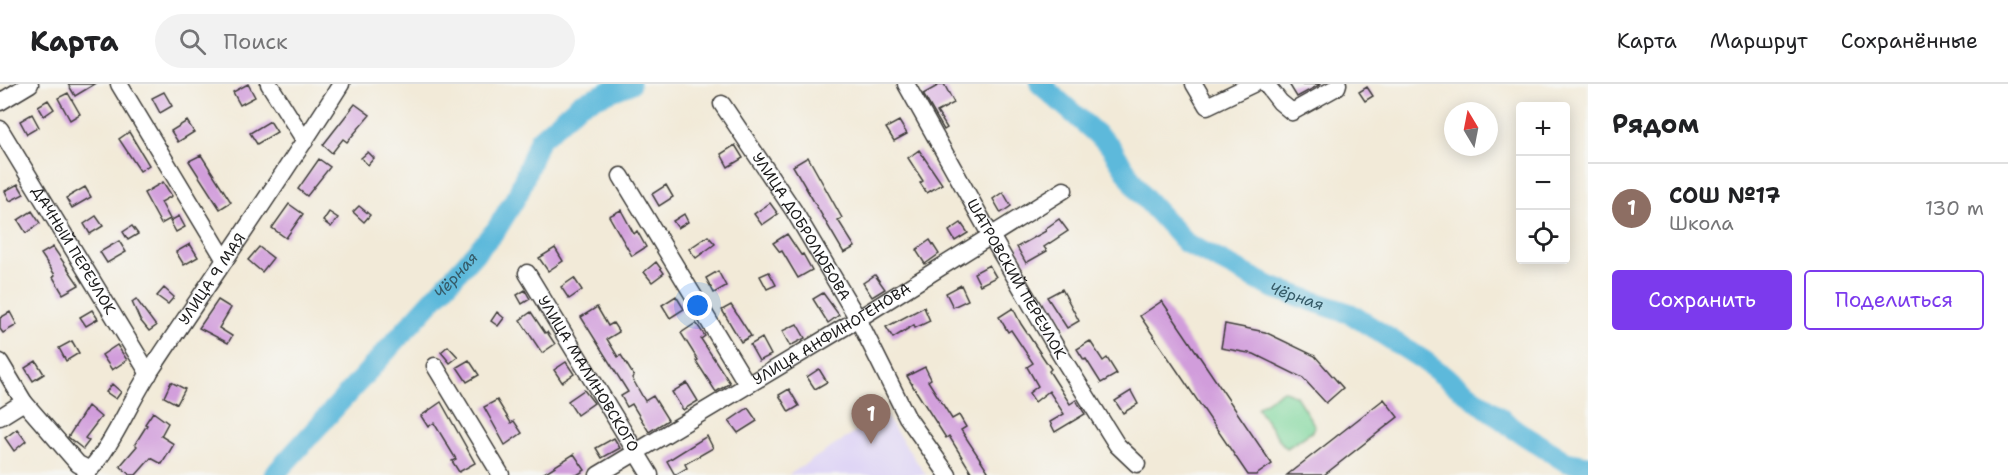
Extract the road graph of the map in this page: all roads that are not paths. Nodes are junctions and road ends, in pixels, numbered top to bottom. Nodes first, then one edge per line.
1 (30, 84) edge
2 (119, 84) edge
3 (269, 84) edge
4 (341, 84) edge
5 (906, 84) edge
6 (1194, 84) edge
7 (1253, 84) edge
8 (1266, 84) edge
9 (1338, 84) edge
10 (0, 102) edge
11 (722, 104) dead end
12 (0, 129) edge
13 (305, 141) junction
14 (621, 177) dead end
15 (1064, 190) dead end
16 (991, 236) junction
17 (225, 260) junction
18 (527, 273) dead end
19 (858, 319) junction
20 (0, 362) edge
21 (435, 366) dead end
22 (149, 374) junction
23 (747, 384) junction
24 (24, 402) junction
25 (0, 417) edge
26 (637, 452) junction
27 (1137, 464) dead end
28 (88, 473) edge
29 (501, 475) edge
30 (598, 475) edge
31 (650, 475) edge
32 (948, 475) edge

1 - 10 street
2 - 17 street
3 - 13 street
4 - 13 street, УЛИЦА 9 МАЯ
5 - 16 street, ШАТРОВСКИЙ ПЕРЕУЛОК
6 - 7 street
8 - 9 street
11 - 19 street, УЛИЦА ДОБРОЛЮБОВА
12 - 22 street, ДАЧНЫЙ ПЕРЕУЛОК
13 - 17 street, УЛИЦА 9 МАЯ
14 - 23 street
15 - 16 street, УЛИЦА АНФИНОГЕНОВА
16 - 19 street, УЛИЦА АНФИНОГЕНОВА
16 - 27 street, ШАТРОВСКИЙ ПЕРЕУЛОК
17 - 22 street, УЛИЦА 9 МАЯ
18 - 26 street, УЛИЦА МАЛИНОВСКОГО
19 - 23 street, УЛИЦА АНФИНОГЕНОВА
19 - 32 street, УЛИЦА ДОБРОЛЮБОВА
20 - 24 street
21 - 29 street
22 - 28 street, УЛИЦА 9 МАЯ
23 - 26 street, УЛИЦА АНФИНОГЕНОВА
24 - 25 street
24 - 28 street
26 - 30 street, УЛИЦА АНФИНОГЕНОВА
26 - 31 street, УЛИЦА МАЛИНОВСКОГО

